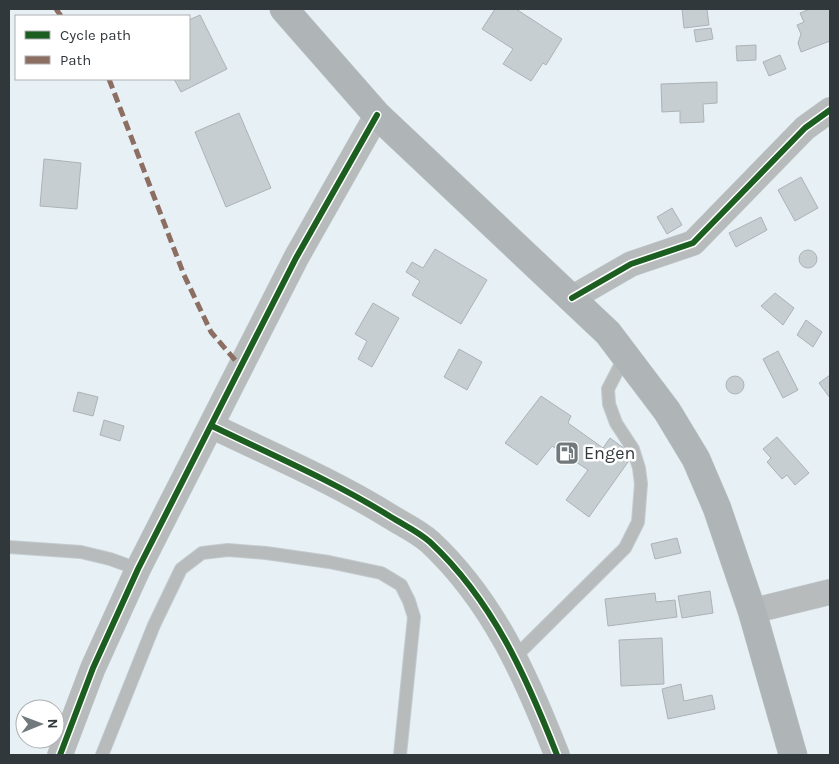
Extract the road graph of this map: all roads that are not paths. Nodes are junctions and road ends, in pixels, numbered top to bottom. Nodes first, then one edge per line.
1 (284, 9) edge
2 (830, 110) edge
3 (377, 115) junction
4 (572, 298) junction
5 (625, 356) junction
6 (212, 426) junction
7 (9, 547) edge
8 (138, 569) junction
9 (830, 592) edge
10 (752, 611) junction
11 (514, 657) junction
12 (60, 755) edge
13 (102, 755) edge
14 (400, 755) edge
15 (557, 755) edge
16 (793, 755) edge

1 - 3 main road
2 - 4 street
3 - 4 main road
3 - 6 street
4 - 5 main road
5 - 10 main road
5 - 11 lane
6 - 8 street
6 - 11 street
7 - 8 lane
8 - 12 street
9 - 10 street
10 - 16 main road
11 - 15 street
13 - 14 lane

